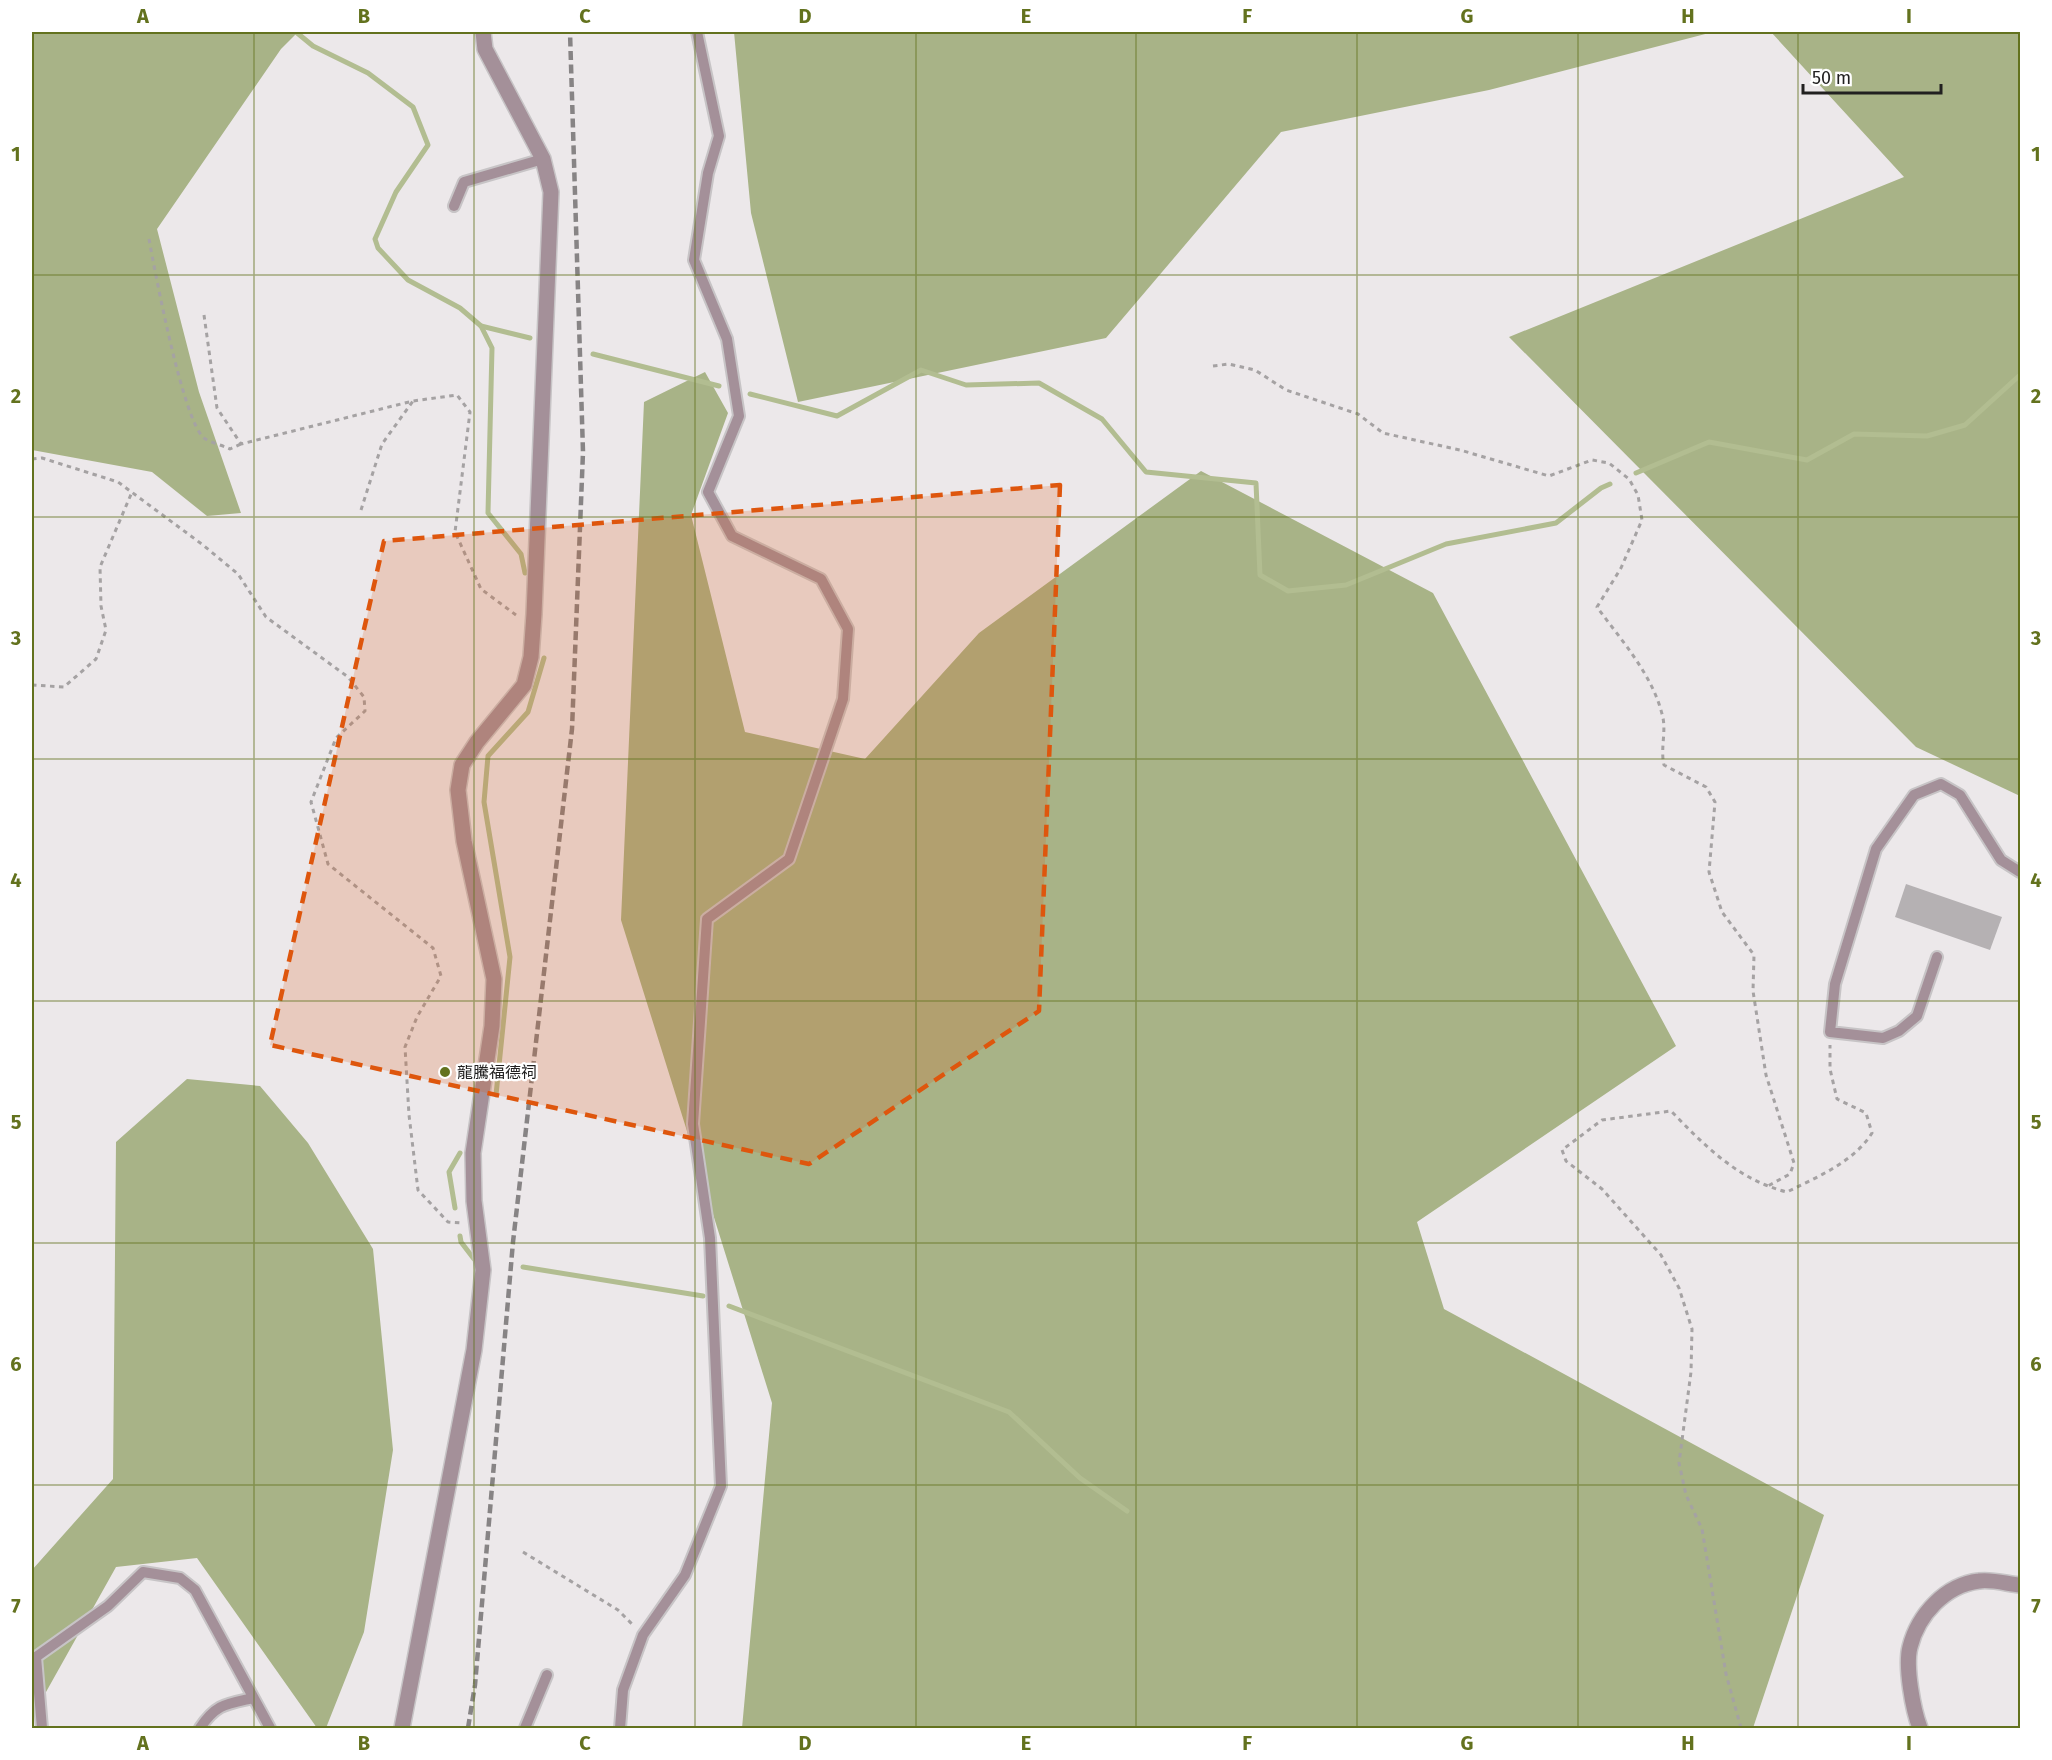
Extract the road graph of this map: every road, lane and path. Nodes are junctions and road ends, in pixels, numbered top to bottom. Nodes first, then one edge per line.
1 (483, 32) edge
2 (698, 32) edge
3 (543, 159) junction
4 (454, 206) dead end
5 (149, 239) dead end
6 (204, 315) dead end
7 (1213, 366) dead end
8 (413, 401) junction
9 (241, 444) junction
10 (32, 459) edge
11 (132, 492) junction
12 (362, 510) dead end
13 (534, 628) junction
14 (32, 685) edge
15 (2020, 872) edge
16 (1937, 957) dead end
17 (1830, 1032) junction
18 (1766, 1187) junction
19 (477, 1223) junction
20 (523, 1552) dead end
21 (2020, 1585) edge
22 (643, 1635) junction
23 (547, 1675) dead end
24 (253, 1698) junction
25 (42, 1728) edge
26 (200, 1728) edge
27 (270, 1728) edge
28 (402, 1728) edge
29 (525, 1728) edge
30 (620, 1728) edge
31 (1740, 1728) edge
32 (1920, 1728) edge

1 - 3 street
2 - 22 lane
3 - 4 lane
3 - 13 street
5 - 9 path
6 - 9 path
7 - 18 path
8 - 9 path
8 - 12 path
8 - 13 path
10 - 11 path
11 - 14 path
11 - 19 path
13 - 19 street
15 - 17 lane
16 - 17 lane
17 - 18 path
18 - 31 path
19 - 28 street
20 - 22 path
21 - 32 street
22 - 30 lane
23 - 29 lane
24 - 25 lane
24 - 26 lane
24 - 27 lane

